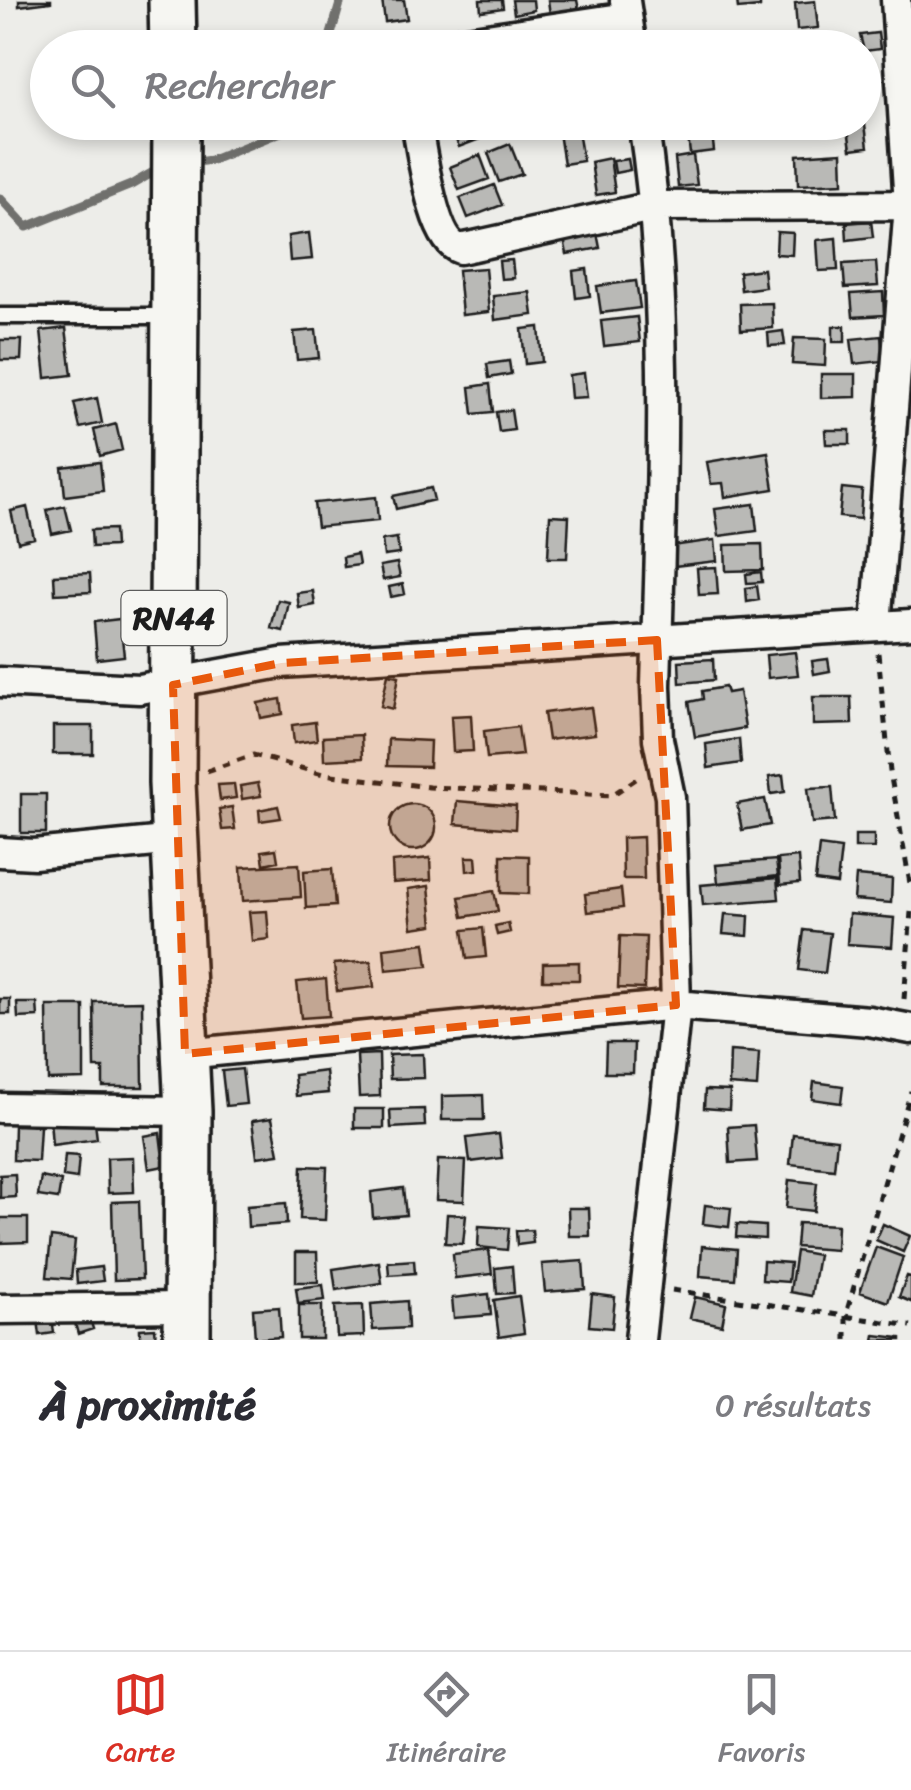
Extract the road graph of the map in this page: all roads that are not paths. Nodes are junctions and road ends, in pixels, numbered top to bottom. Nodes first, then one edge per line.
1 (172, 0) edge
2 (896, 0) edge
3 (626, 8) edge
4 (173, 30) edge
5 (513, 30) edge
6 (420, 140) edge
7 (646, 140) edge
8 (177, 150) edge
9 (910, 205) edge
10 (656, 206) junction
11 (0, 316) edge
12 (175, 316) junction
13 (911, 624) edge
14 (876, 626) junction
15 (658, 640) junction
16 (0, 682) edge
17 (173, 684) junction
18 (175, 840) junction
19 (0, 852) edge
20 (676, 1005) junction
21 (911, 1029) edge
22 (185, 1054) junction
23 (0, 1108) edge
24 (188, 1110) junction
25 (0, 1309) edge
26 (187, 1323) edge
27 (640, 1340) edge

1 - 4 main road
2 - 9 street
3 - 5 street
6 - 10 street
7 - 10 street
8 - 12 main road, RN44
9 - 10 street
9 - 14 street
10 - 15 street
11 - 12 lane
12 - 17 main road, RN44
13 - 14 street
14 - 15 street
15 - 17 street
15 - 20 street
16 - 17 street
17 - 18 main road, RN44
18 - 19 street
18 - 22 main road, RN44
20 - 21 street
20 - 22 street
20 - 27 street
22 - 24 main road, RN44
23 - 24 street
24 - 26 main road, RN44
25 - 26 street

